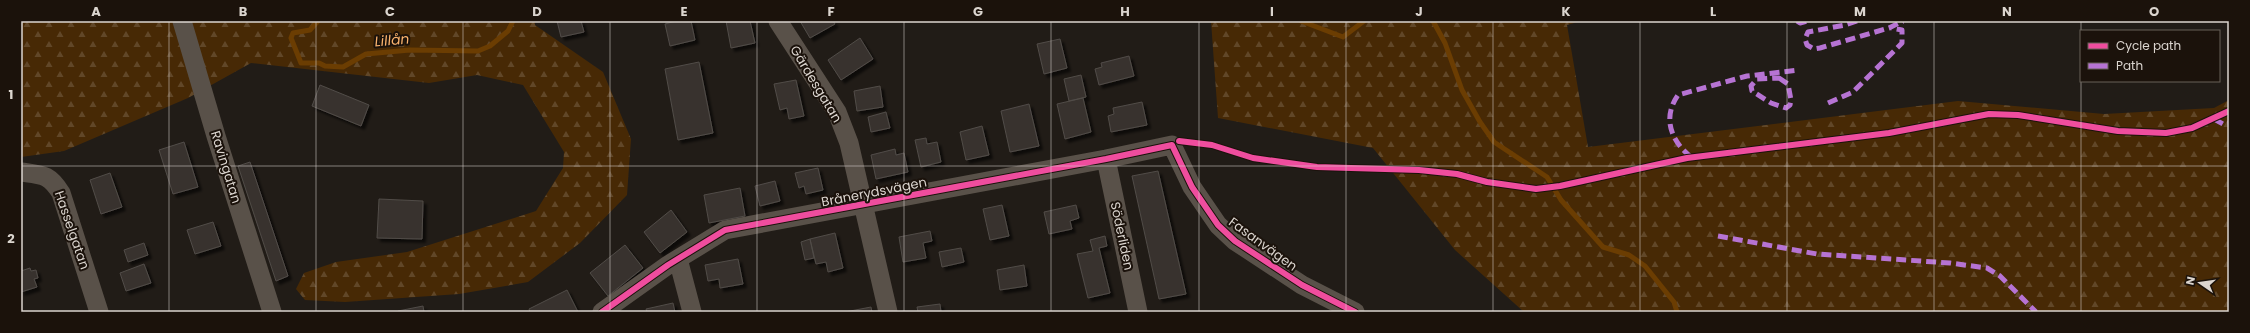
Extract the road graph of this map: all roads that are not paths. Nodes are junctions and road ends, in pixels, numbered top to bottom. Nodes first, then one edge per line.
1 (182, 21) edge
2 (778, 21) edge
3 (1172, 145) joint
4 (1106, 160) junction
5 (21, 172) edge
6 (863, 205) junction
7 (678, 259) junction
8 (99, 312) edge
9 (272, 312) edge
10 (602, 312) edge
11 (692, 312) edge
12 (888, 312) edge
13 (1138, 312) edge
14 (1355, 312) edge

1 - 9 street, Ravingatan
2 - 6 street, Gärdesgatan
3 - 4 street, Brånerydsvägen
3 - 14 street, Fasanvägen
4 - 6 street, Brånerydsvägen
4 - 13 street, Söderliden
5 - 8 street, Hasselgatan
6 - 7 street, Brånerydsvägen
6 - 12 street, Gärdesgatan
7 - 10 street, Brånerydsvägen
7 - 11 street

